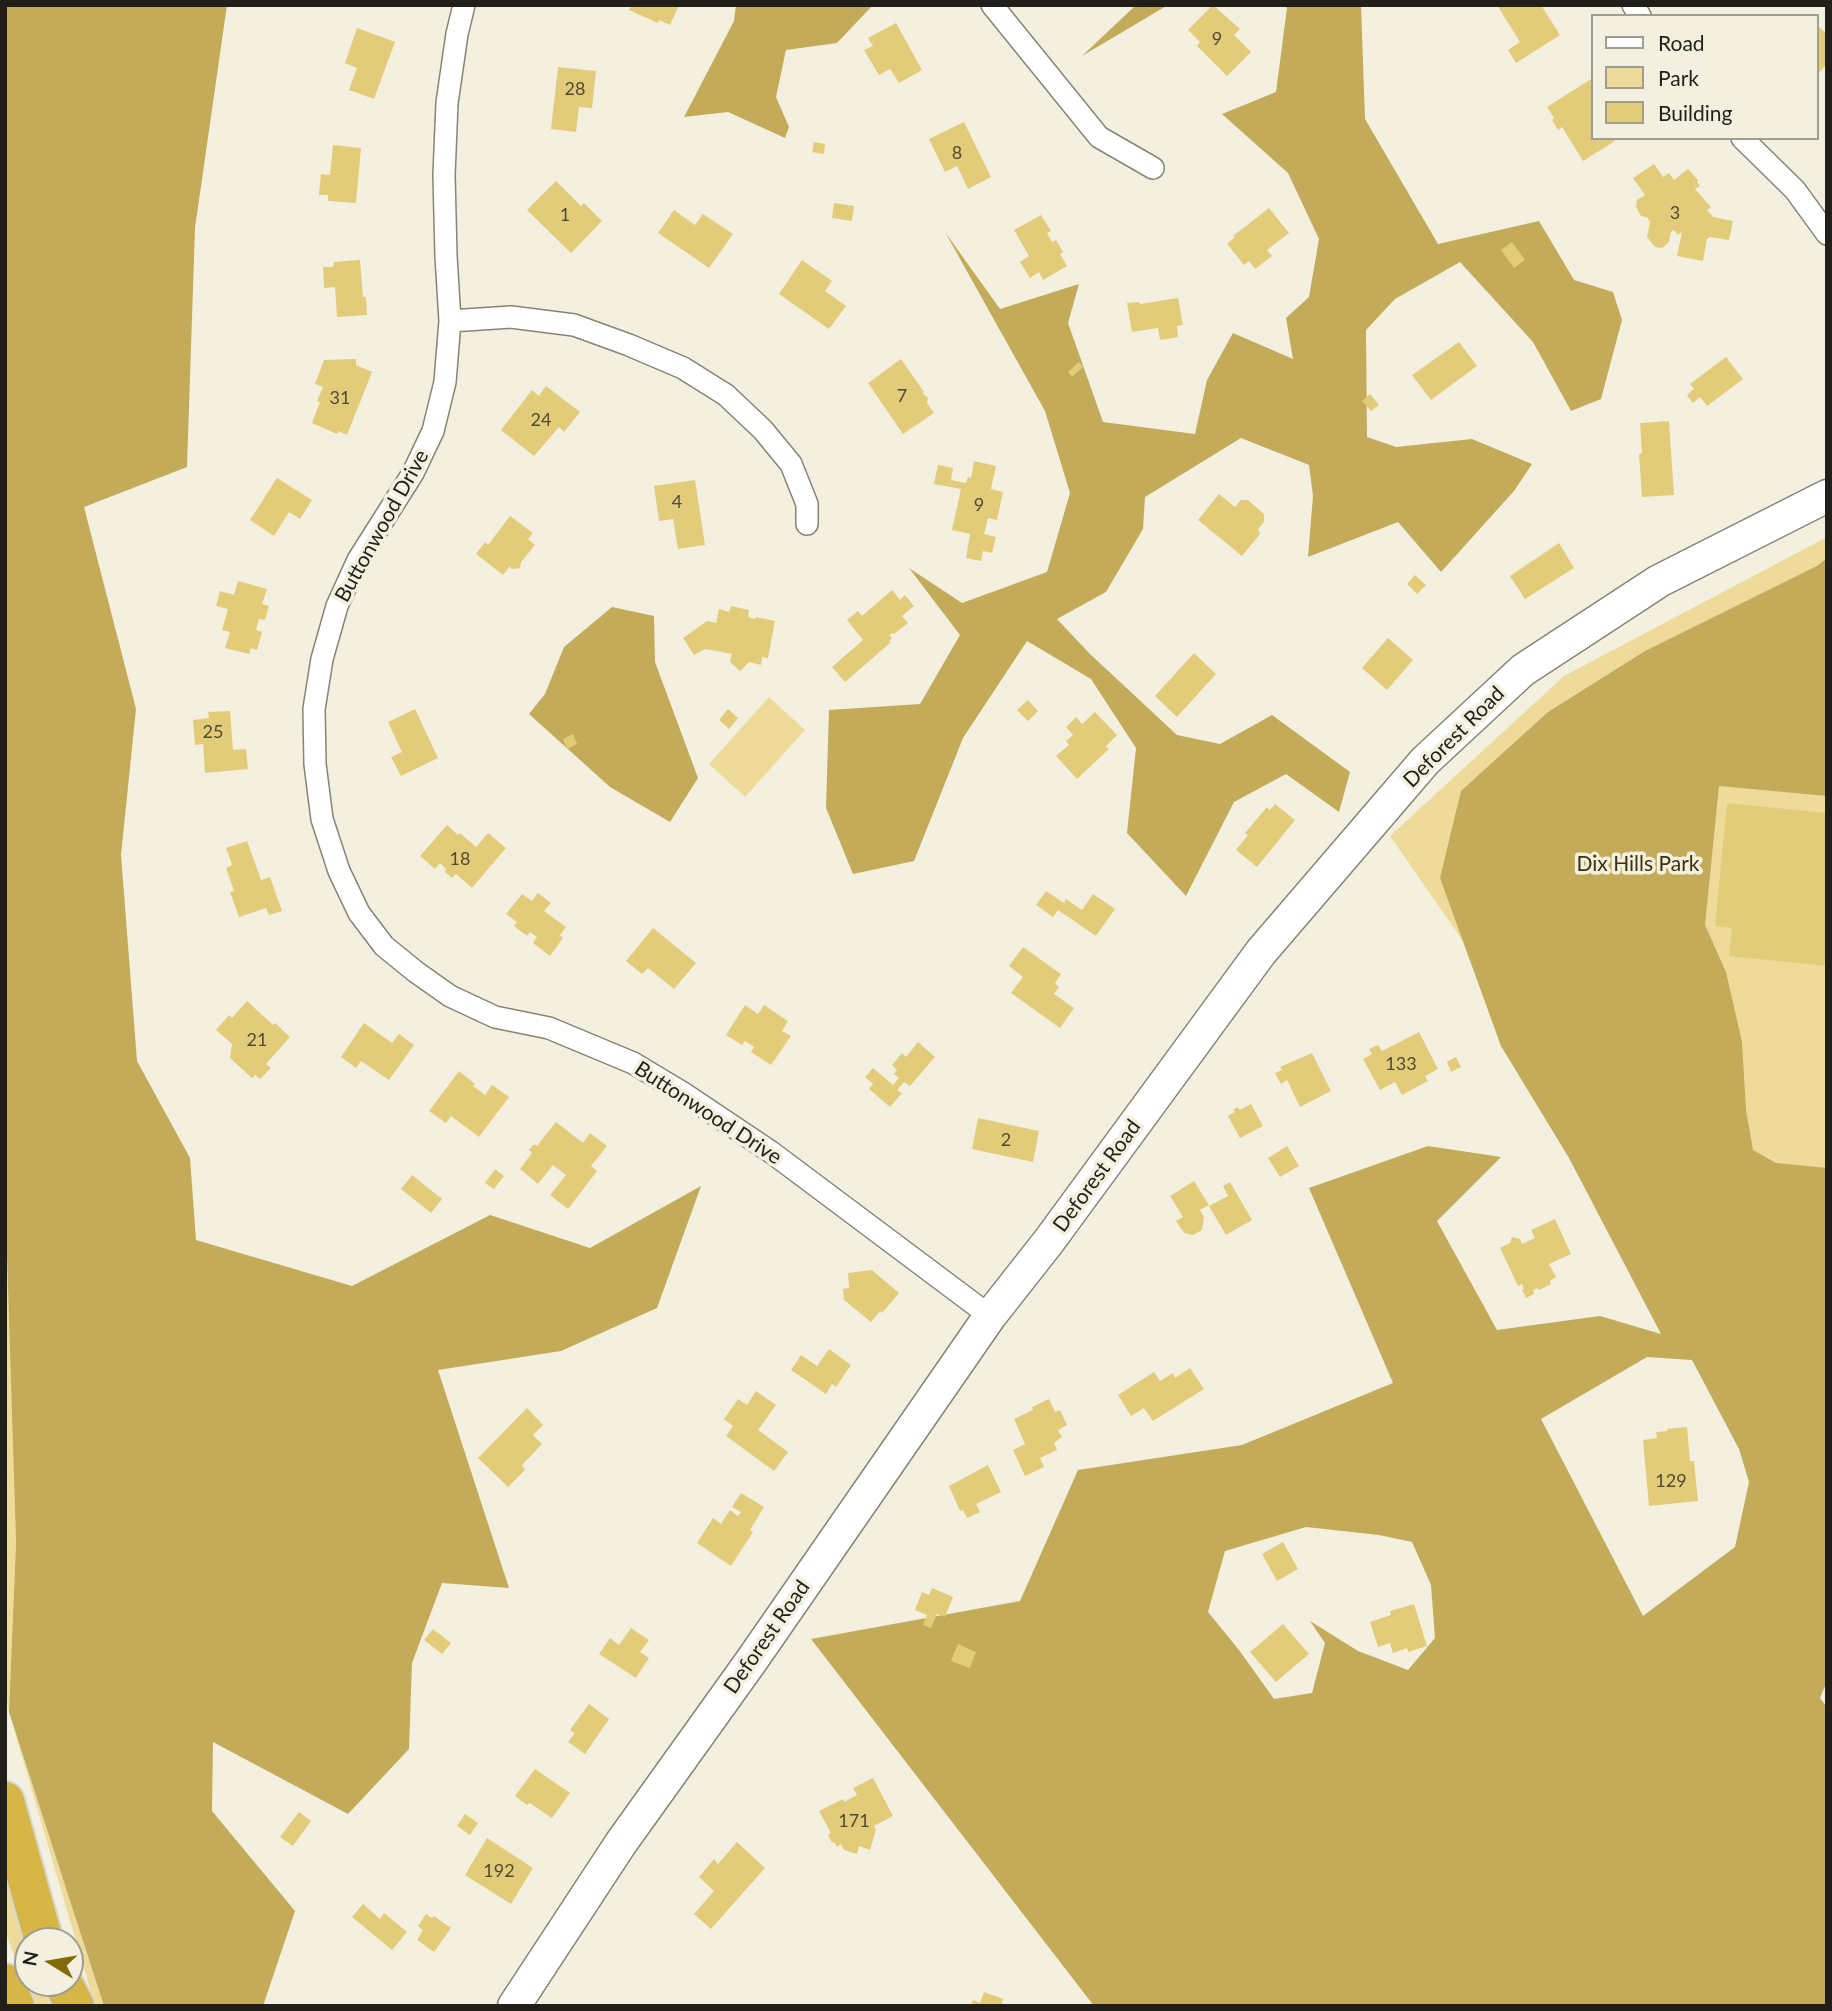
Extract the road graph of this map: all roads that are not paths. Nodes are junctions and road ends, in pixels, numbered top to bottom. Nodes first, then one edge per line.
1 (464, 5) edge
2 (992, 5) edge
3 (1744, 140) edge
4 (1153, 168) dead end
5 (1827, 234) edge
6 (450, 321) junction
7 (1827, 496) edge
8 (807, 524) dead end
9 (990, 1316) junction
10 (5, 1801) edge
11 (40, 1927) edge
12 (5, 1983) edge
13 (15, 2006) edge
14 (514, 2006) edge

1 - 6 street, Buttonwood Drive
2 - 4 street
3 - 5 street
6 - 8 street
6 - 9 street, Buttonwood Drive
7 - 9 street, Deforest Road
9 - 14 street, Deforest Road
10 - 11 highway
12 - 13 highway

